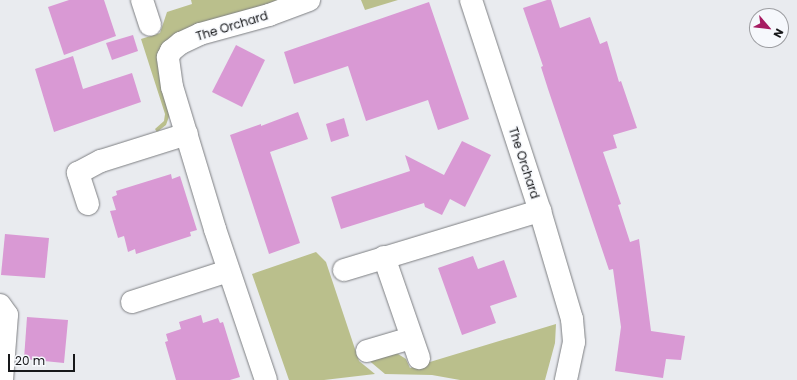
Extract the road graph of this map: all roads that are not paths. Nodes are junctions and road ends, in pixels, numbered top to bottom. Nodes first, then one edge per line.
1 (309, 0) edge
2 (471, 0) edge
3 (149, 2) edge
4 (150, 25) dead end
5 (187, 134) junction
6 (88, 204) dead end
7 (540, 211) junction
8 (384, 258) junction
9 (344, 270) dead end
10 (228, 271) junction
11 (132, 302) dead end
12 (0, 305) edge
13 (411, 338) junction
14 (367, 351) dead end
15 (418, 358) dead end
16 (5, 380) edge
17 (266, 380) edge
18 (566, 380) edge

1 - 5 street, The Orchard
2 - 7 street, The Orchard
3 - 4 street
5 - 6 street
5 - 10 street, The Orchard
7 - 8 street, The Orchard
7 - 18 street, The Orchard
8 - 9 street, The Orchard
8 - 13 street
10 - 11 street
10 - 17 street, The Orchard
12 - 16 street
13 - 14 street
13 - 15 street

